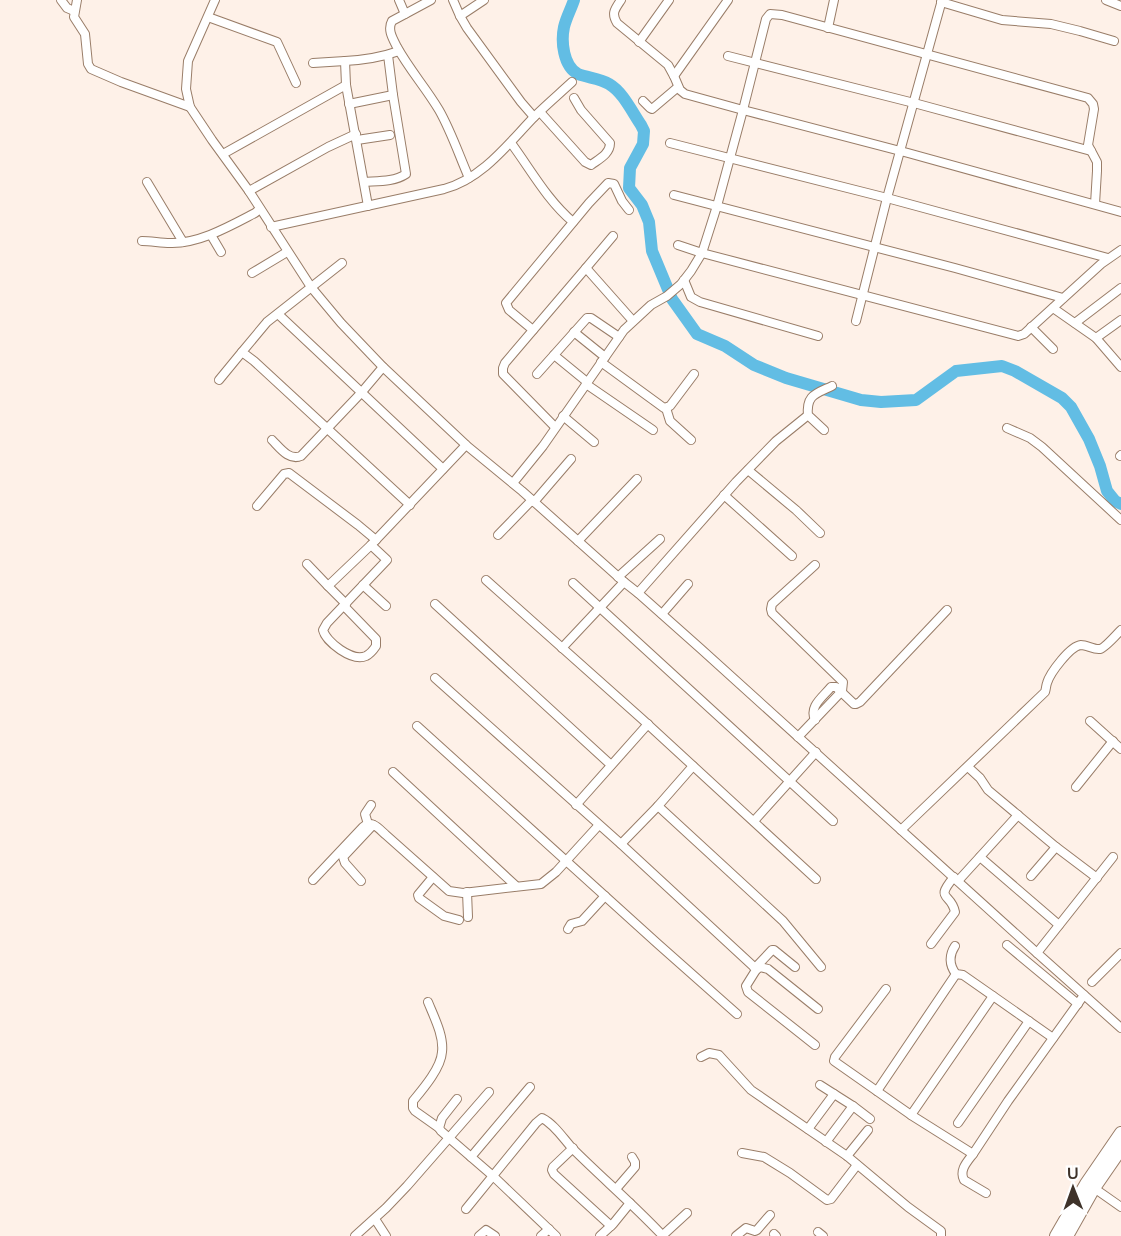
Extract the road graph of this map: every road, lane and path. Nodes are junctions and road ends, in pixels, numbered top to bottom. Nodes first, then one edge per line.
1 (61, 0) edge
2 (77, 0) edge
3 (215, 0) edge
4 (399, 0) edge
5 (431, 0) edge
6 (453, 0) edge
7 (484, 0) edge
8 (621, 0) edge
9 (669, 0) edge
10 (728, 0) edge
11 (834, 0) edge
12 (1106, 0) edge
13 (942, 1) edge
14 (1121, 6) edge
15 (74, 11) junction
16 (405, 14) junction
17 (460, 16) junction
18 (208, 17) junction
19 (828, 28) junction
20 (1114, 41) dead end
21 (639, 42) junction
22 (399, 51) junction
23 (927, 54) junction
24 (388, 55) junction
25 (728, 56) dead end
26 (345, 61) junction
27 (755, 62) junction
28 (313, 63) dead end
29 (674, 76) junction
30 (572, 82) dead end
31 (296, 83) dead end
32 (346, 85) junction
33 (678, 87) junction
34 (393, 95) junction
35 (574, 98) dead end
36 (643, 101) dead end
37 (914, 103) junction
38 (349, 104) junction
39 (190, 107) junction
40 (743, 110) junction
41 (537, 114) junction
42 (390, 135) dead end
43 (356, 137) junction
44 (511, 142) junction
45 (670, 143) dead end
46 (901, 151) junction
47 (1091, 151) junction
48 (223, 154) junction
49 (730, 158) junction
50 (469, 178) junction
51 (147, 182) dead end
52 (364, 182) junction
53 (249, 191) junction
54 (674, 195) dead end
55 (887, 198) junction
56 (1095, 204) junction
57 (368, 206) junction
58 (717, 206) junction
59 (260, 209) junction
60 (629, 210) dead end
61 (1121, 212) edge
62 (573, 222) junction
63 (272, 228) junction
64 (211, 235) junction
65 (613, 236) dead end
66 (142, 241) dead end
67 (183, 242) junction
68 (678, 245) dead end
69 (875, 247) junction
70 (1121, 249) edge
71 (221, 252) dead end
72 (287, 252) junction
73 (702, 254) junction
74 (1108, 258) junction
75 (342, 263) dead end
76 (585, 268) junction
77 (252, 273) dead end
78 (683, 282) junction
79 (310, 287) junction
80 (1121, 288) edge
81 (863, 294) junction
82 (1063, 298) junction
83 (1053, 308) junction
84 (278, 314) junction
85 (1121, 320) edge
86 (633, 321) junction
87 (856, 321) dead end
88 (1075, 323) junction
89 (1031, 327) junction
90 (533, 330) junction
91 (574, 332) junction
92 (818, 336) dead end
93 (619, 337) junction
94 (1096, 338) junction
95 (1053, 349) dead end
96 (242, 352) junction
97 (554, 355) junction
98 (1118, 356) edge
99 (603, 360) junction
100 (383, 367) junction
101 (1121, 367) edge
102 (537, 374) dead end
103 (694, 374) dead end
104 (219, 380) dead end
105 (586, 383) junction
106 (832, 386) dead end
107 (361, 393) junction
108 (666, 408) junction
109 (563, 416) junction
110 (808, 416) junction
111 (555, 427) junction
112 (1007, 428) dead end
113 (327, 429) junction
114 (653, 430) dead end
115 (824, 430) dead end
116 (272, 440) dead end
117 (691, 440) dead end
118 (594, 442) dead end
119 (466, 445) junction
120 (571, 459) dead end
121 (443, 469) junction
122 (748, 470) junction
123 (637, 479) dead end
124 (513, 483) junction
125 (724, 495) junction
126 (533, 501) junction
127 (410, 505) junction
128 (256, 506) dead end
129 (1121, 520) edge
130 (820, 533) dead end
131 (498, 535) dead end
132 (660, 538) dead end
133 (578, 542) junction
134 (373, 543) junction
135 (792, 556) dead end
136 (307, 564) dead end
137 (815, 564) dead end
138 (486, 580) dead end
139 (621, 580) junction
140 (573, 583) dead end
141 (688, 584) dead end
142 (363, 585) junction
143 (328, 586) junction
144 (638, 593) junction
145 (435, 604) dead end
146 (345, 605) junction
147 (386, 606) dead end
148 (600, 608) junction
149 (947, 610) dead end
150 (662, 614) junction
151 (1121, 630) edge
152 (562, 648) junction
153 (435, 678) dead end
154 (842, 692) junction
155 (1090, 721) dead end
156 (648, 724) junction
157 (417, 726) dead end
158 (798, 737) junction
159 (1113, 741) junction
160 (1121, 749) edge
161 (816, 752) junction
162 (611, 765) junction
163 (693, 766) junction
164 (968, 767) junction
165 (393, 772) dead end
166 (790, 780) junction
167 (1076, 787) dead end
168 (371, 805) dead end
169 (576, 806) junction
170 (658, 806) junction
171 (1018, 815) junction
172 (754, 820) junction
173 (833, 821) dead end
174 (371, 824) junction
175 (598, 826) junction
176 (900, 831) junction
177 (621, 844) junction
178 (1056, 847) junction
179 (980, 857) junction
180 (1113, 857) dead end
181 (566, 860) junction
182 (1031, 876) dead end
183 (433, 877) junction
184 (1097, 878) junction
185 (816, 879) dead end
186 (956, 879) junction
187 (313, 880) dead end
188 (361, 881) dead end
189 (516, 886) junction
190 (467, 892) junction
191 (605, 896) junction
192 (468, 917) dead end
193 (459, 920) dead end
194 (1059, 925) junction
195 (568, 929) dead end
196 (931, 944) dead end
197 (1007, 945) dead end
198 (955, 946) dead end
199 (1036, 953) junction
200 (1121, 953) edge
201 (795, 967) dead end
202 (821, 967) dead end
203 (755, 969) junction
204 (956, 974) junction
205 (1092, 982) dead end
206 (886, 989) dead end
207 (1084, 995) junction
208 (993, 996) junction
209 (429, 1002) dead end
210 (1078, 1004) junction
211 (818, 1009) dead end
212 (737, 1014) dead end
213 (1029, 1021) junction
214 (1121, 1028) edge
215 (1053, 1038) junction
216 (815, 1045) dead end
217 (701, 1057) dead end
218 (820, 1085) dead end
219 (530, 1087) dead end
220 (877, 1091) junction
221 (489, 1092) dead end
222 (834, 1094) junction
223 (457, 1099) dead end
224 (853, 1106) junction
225 (911, 1115) junction
226 (870, 1119) dead end
227 (958, 1122) dead end
228 (439, 1128) junction
229 (808, 1129) junction
230 (868, 1130) dead end
231 (1121, 1133) edge
232 (449, 1138) junction
233 (826, 1142) junction
234 (573, 1148) junction
235 (742, 1153) dead end
236 (973, 1154) junction
237 (1118, 1154) edge
238 (847, 1156) junction
239 (471, 1157) junction
240 (632, 1157) dead end
241 (857, 1165) junction
242 (493, 1176) junction
243 (1094, 1188) junction
244 (616, 1189) junction
245 (986, 1193) dead end
246 (630, 1203) junction
247 (1121, 1207) edge
248 (466, 1209) dead end
249 (687, 1213) dead end
250 (770, 1215) dead end
251 (375, 1219) junction
252 (611, 1226) junction
253 (549, 1229) junction
254 (661, 1235) edge
255 (355, 1236) edge
256 (386, 1236) edge
257 (479, 1236) edge
258 (495, 1236) edge
259 (541, 1236) edge
260 (556, 1236) edge
261 (600, 1236) edge
262 (736, 1236) edge
263 (941, 1236) edge
264 (1056, 1236) edge
265 (1067, 1236) edge

1 - 15 street
2 - 15 street
3 - 18 street
4 - 16 street
5 - 16 street
6 - 17 street
7 - 17 street
8 - 21 street
9 - 21 street
10 - 29 street
11 - 19 street
12 - 14 street
13 - 20 street
13 - 23 street
15 - 39 street
16 - 22 street
17 - 41 street
18 - 31 street
18 - 39 street
19 - 23 street
19 - 27 street
21 - 29 street
22 - 24 street
22 - 50 street
23 - 37 street
23 - 47 street
24 - 26 street
24 - 34 street
25 - 27 street
26 - 28 street
26 - 32 street
27 - 37 street
27 - 40 street
29 - 33 street
30 - 41 street
32 - 38 street
32 - 48 street
33 - 36 street
33 - 40 street
34 - 38 street
34 - 52 street
35 - 41 street
37 - 46 street
37 - 47 street
38 - 43 street
39 - 48 street
40 - 46 street
40 - 49 street
41 - 44 street
42 - 43 street
43 - 52 street
43 - 53 street
44 - 50 street
44 - 62 street
45 - 49 street
46 - 55 street
46 - 56 street
47 - 56 street
48 - 53 street
49 - 55 street
49 - 58 street
50 - 57 street
51 - 67 street
52 - 57 street
53 - 59 street
54 - 58 street
55 - 69 street
55 - 74 street
56 - 61 street
57 - 63 street
58 - 69 street
58 - 73 street
59 - 63 street
59 - 64 street
60 - 62 street
62 - 90 street
63 - 72 street
64 - 67 street
64 - 71 street
65 - 76 street
66 - 67 street
68 - 73 street
69 - 81 street
69 - 82 street
70 - 74 street
72 - 77 street
72 - 79 street
73 - 78 street
73 - 81 street
74 - 82 street
75 - 79 street
76 - 86 street
76 - 90 street
78 - 86 street
78 - 92 street
79 - 84 street
79 - 100 street
80 - 88 street
81 - 87 street
81 - 89 street
82 - 83 street
83 - 88 street
83 - 89 street
84 - 96 street
84 - 107 street
85 - 94 street
86 - 93 street
88 - 94 street
89 - 95 street
90 - 111 street
91 - 93 street
91 - 97 street
91 - 99 street
93 - 99 street
94 - 98 street
96 - 104 street
96 - 113 street
97 - 102 street
97 - 105 street
98 - 101 street
99 - 105 street
99 - 108 street
100 - 107 street
100 - 119 street
103 - 108 street
105 - 109 street
105 - 114 street
106 - 110 street
107 - 113 street
107 - 121 street
108 - 117 street
109 - 111 street
109 - 118 street
110 - 115 street
110 - 122 street
111 - 124 street
112 - 129 street
113 - 116 street
113 - 127 street
119 - 121 street
119 - 124 street
120 - 126 street
121 - 127 street
122 - 125 street
122 - 130 street
123 - 133 street
124 - 126 street
125 - 135 street
125 - 144 street
126 - 131 street
126 - 133 street
127 - 134 street
128 - 134 street
132 - 139 street
133 - 139 street
134 - 142 street
134 - 143 street
136 - 143 street
137 - 154 street
138 - 152 street
139 - 144 street
139 - 148 street
140 - 148 street
141 - 150 street
142 - 146 street
142 - 147 street
143 - 146 street
144 - 150 street
145 - 162 street
146 - 146 street
148 - 152 street
148 - 166 street
149 - 154 street
150 - 158 street
151 - 164 street
152 - 156 street
153 - 169 street
154 - 158 street
155 - 159 street
156 - 162 street
156 - 163 street
157 - 181 street
158 - 161 street
159 - 160 street
159 - 167 street
161 - 166 street
161 - 176 street
162 - 169 street
163 - 170 street
163 - 172 street
164 - 171 street
164 - 176 street
165 - 189 street
166 - 172 street
166 - 173 street
168 - 174 street
169 - 175 street
170 - 177 street
170 - 202 street
171 - 178 street
171 - 179 street
172 - 185 street
174 - 183 street
174 - 187 street
174 - 188 street
175 - 177 street
175 - 181 street
176 - 186 street
177 - 203 street
178 - 182 street
178 - 184 street
179 - 186 street
179 - 194 street
180 - 184 street
181 - 189 street
181 - 191 street
183 - 190 street
183 - 193 street
184 - 194 street
186 - 196 street
186 - 199 street
189 - 190 street
190 - 192 street
191 - 195 street
191 - 212 street
194 - 199 street
197 - 210 street
198 - 204 street
199 - 207 street
200 - 205 street
201 - 203 street
203 - 211 street
203 - 216 street
204 - 208 street
204 - 220 street
206 - 220 street
207 - 210 street
207 - 214 street
208 - 213 street
208 - 225 street
209 - 228 street
210 - 215 street
213 - 215 street
213 - 227 street
215 - 236 street
217 - 229 street
218 - 222 street
219 - 239 street
220 - 225 street
221 - 232 street
222 - 224 street
222 - 229 street
223 - 228 street
224 - 226 street
224 - 233 street
225 - 236 street
228 - 232 street
229 - 233 street
230 - 238 street
231 - 264 highway
232 - 239 street
232 - 251 street
233 - 238 street
234 - 242 street
234 - 244 street
234 - 252 street
235 - 241 street
236 - 245 street
237 - 243 highway
238 - 241 street
239 - 242 street
240 - 244 street
241 - 263 street
242 - 248 street
242 - 253 street
243 - 247 street
243 - 265 highway
244 - 246 street
246 - 252 street
246 - 254 street
249 - 254 street
250 - 262 street
251 - 255 street
251 - 256 street
252 - 261 street
253 - 259 street
253 - 260 street
257 - 258 street

